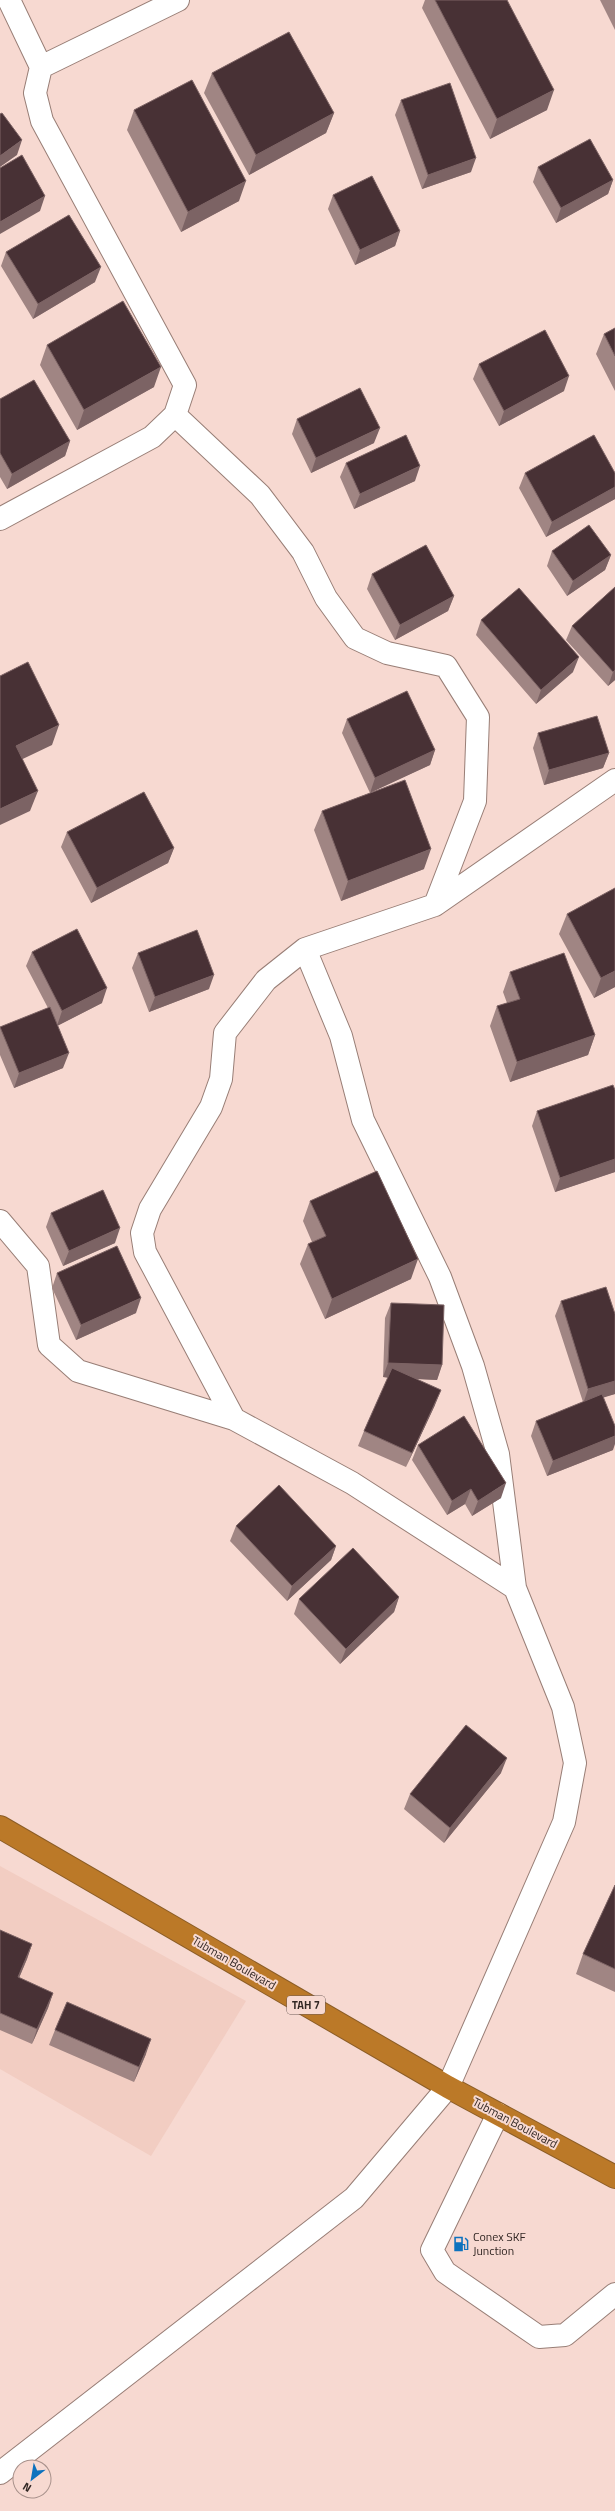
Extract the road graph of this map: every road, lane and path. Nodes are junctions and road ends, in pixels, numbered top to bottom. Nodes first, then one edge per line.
1 (9, 0) edge
2 (178, 0) edge
3 (41, 67) junction
4 (175, 415) junction
5 (0, 519) edge
6 (615, 780) edge
7 (435, 905) junction
8 (305, 949) junction
9 (0, 1222) edge
10 (234, 1419) junction
11 (516, 1588) junction
12 (0, 1827) edge
13 (448, 2087) junction
14 (498, 2114) junction
15 (615, 2177) edge
16 (615, 2294) edge
17 (0, 2473) edge

1 - 3 street
2 - 3 street
3 - 4 street
4 - 5 street
4 - 7 street
6 - 7 street
7 - 8 street
8 - 10 street
8 - 11 street
9 - 10 street
10 - 11 street
11 - 13 street
12 - 13 highway, Tubman Boulevard / TAH 7
13 - 14 highway, Tubman Boulevard / TAH 7
13 - 17 street
14 - 15 highway, Tubman Boulevard / TAH 7
14 - 16 street

